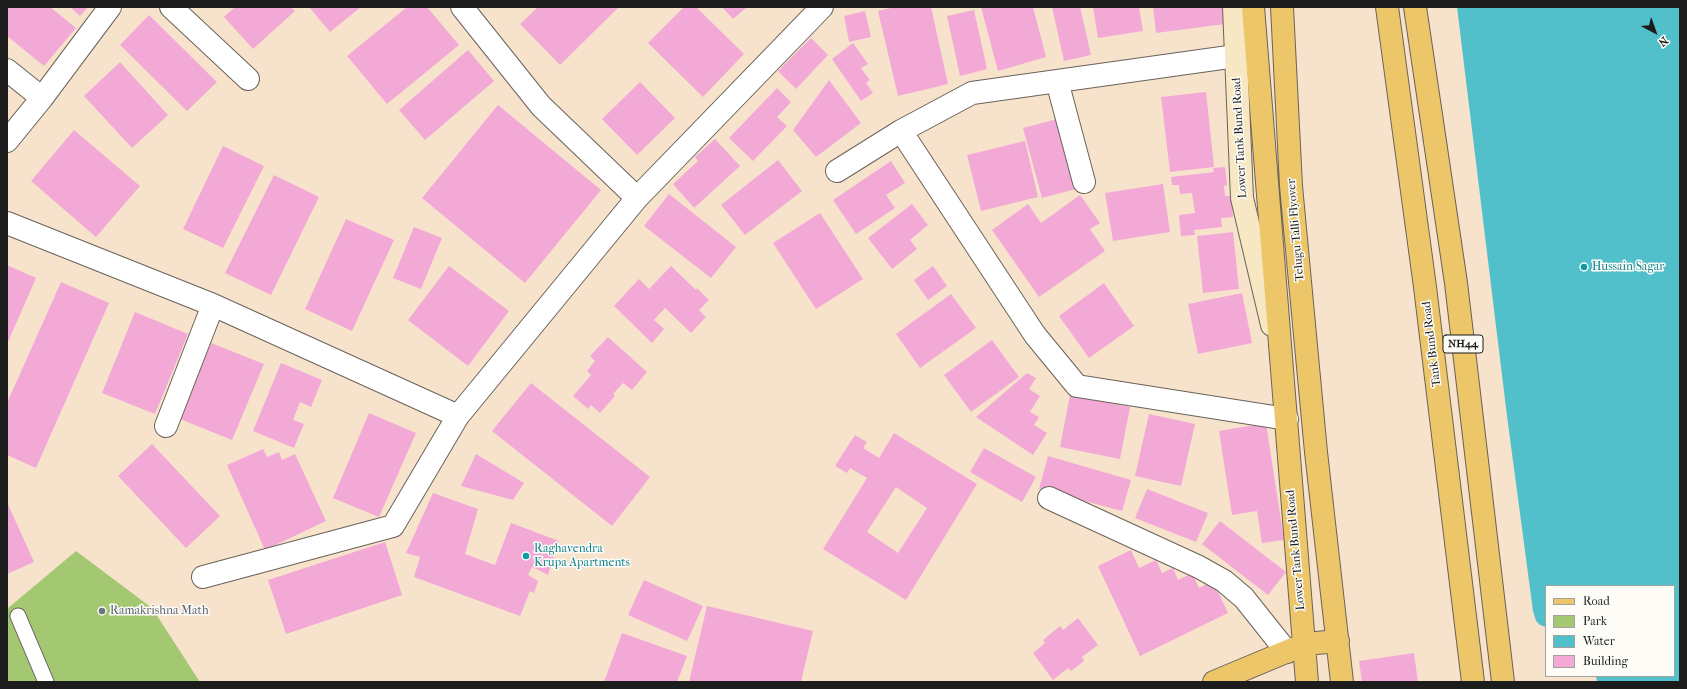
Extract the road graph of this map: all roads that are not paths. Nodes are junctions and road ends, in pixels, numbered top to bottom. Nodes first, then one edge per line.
1 (110, 7) edge
2 (171, 7) edge
3 (462, 7) edge
4 (1234, 7) edge
5 (1253, 7) edge
6 (1282, 7) edge
7 (1387, 7) edge
8 (1415, 7) edge
9 (821, 8) edge
10 (1236, 56) junction
11 (7, 70) edge
12 (248, 79) dead end
13 (1057, 81) junction
14 (42, 98) junction
15 (901, 131) junction
16 (7, 141) edge
17 (837, 171) dead end
18 (1084, 182) dead end
19 (637, 198) junction
20 (7, 223) edge
21 (213, 304) junction
22 (1281, 361) junction
23 (458, 416) junction
24 (1287, 419) junction
25 (166, 426) dead end
26 (1050, 498) dead end
27 (203, 577) dead end
28 (18, 616) dead end
29 (1338, 641) junction
30 (1296, 648) junction
31 (46, 682) edge
32 (1214, 682) edge
33 (1307, 682) edge
34 (1342, 682) edge
35 (1474, 682) edge
36 (1503, 682) edge

1 - 14 street
2 - 12 street
3 - 19 street
4 - 10 main road, Lower Tank Bund Road
5 - 22 main road
6 - 29 main road, Telugu Talli Flyover
7 - 35 main road, Tank Bund Road / NH44
8 - 36 main road, NH44
9 - 19 street
10 - 13 street
10 - 22 main road, Lower Tank Bund Road
11 - 14 street
13 - 15 street
13 - 18 street
14 - 16 street
15 - 17 street
15 - 24 street
19 - 23 street
20 - 21 street
21 - 23 street
21 - 25 street
22 - 24 main road
23 - 27 street
24 - 30 main road, Lower Tank Bund Road
26 - 30 street
28 - 31 lane
29 - 30 main road
29 - 34 main road
30 - 32 main road
30 - 33 main road, Lower Tank Bund Road

